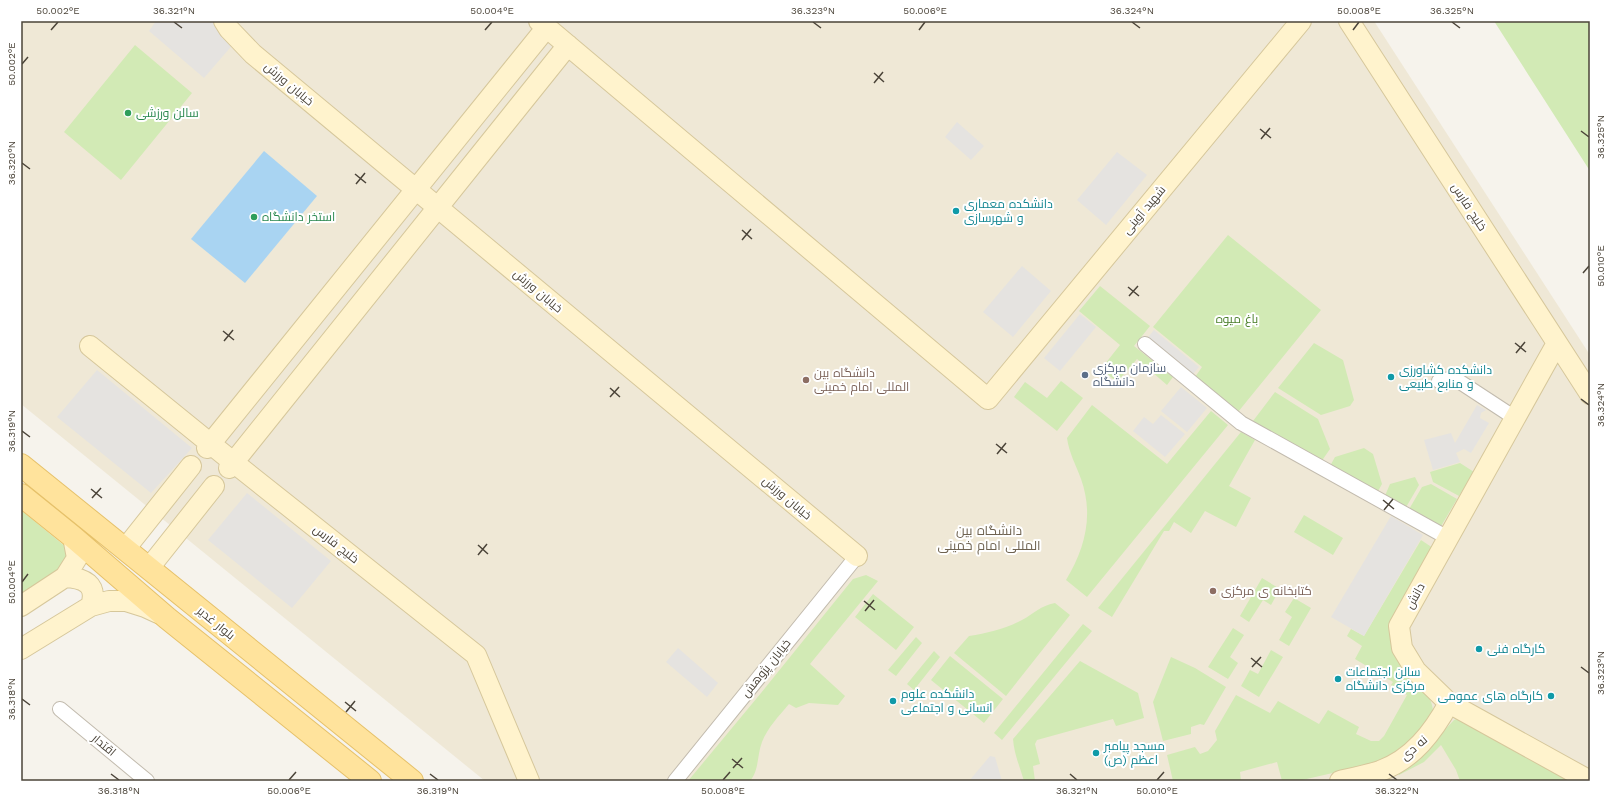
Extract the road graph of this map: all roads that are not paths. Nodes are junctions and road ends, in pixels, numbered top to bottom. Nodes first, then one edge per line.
1 (224, 21) edge
2 (1301, 21) edge
3 (1349, 21) edge
4 (543, 24) edge
5 (568, 45) junction
6 (416, 190) junction
7 (438, 207) junction
8 (1557, 343) junction
9 (1145, 344) dead end
10 (90, 346) dead end
11 (1439, 381) dead end
12 (1590, 394) edge
13 (1515, 418) junction
14 (209, 446) junction
15 (21, 465) edge
16 (231, 465) junction
17 (191, 466) dead end
18 (214, 486) dead end
19 (21, 495) edge
20 (73, 537) junction
21 (1448, 538) junction
22 (125, 549) junction
23 (857, 556) joint
24 (149, 568) junction
25 (65, 577) junction
26 (21, 606) edge
27 (91, 606) junction
28 (167, 618) junction
29 (21, 649) edge
30 (1449, 703) junction
31 (60, 709) dead end
32 (147, 781) edge
33 (370, 781) edge
34 (412, 781) edge
35 (529, 781) edge
36 (675, 781) edge
37 (1340, 781) edge
38 (1590, 781) edge

1 - 6 street, خیابان ورزش
2 - 5 street, شهید آوینی
3 - 8 street, خلیج فارس
4 - 5 street
4 - 6 street
5 - 7 street
6 - 7 street, خیابان ورزش
6 - 14 street
7 - 16 street
7 - 23 street, خیابان ورزش
8 - 12 street, خلیج فارس
8 - 13 street, دانش
9 - 21 street
10 - 14 street, خلیج فارس
11 - 13 street
13 - 21 street, دانش
14 - 16 street, خلیج فارس
15 - 22 main road, بلوار غدیر
16 - 35 street, خلیج فارس
17 - 22 street
18 - 24 street
19 - 20 main road
20 - 25 street
20 - 28 main road
21 - 30 street, دانش
22 - 24 main road, بلوار غدیر
23 - 36 street, خیابان پژوهش
24 - 34 main road, بلوار غدیر
25 - 26 street
25 - 27 street
27 - 28 street
27 - 29 street
28 - 33 main road
30 - 37 street, نه دی
30 - 38 street, دانش
31 - 32 street, اقتدار

